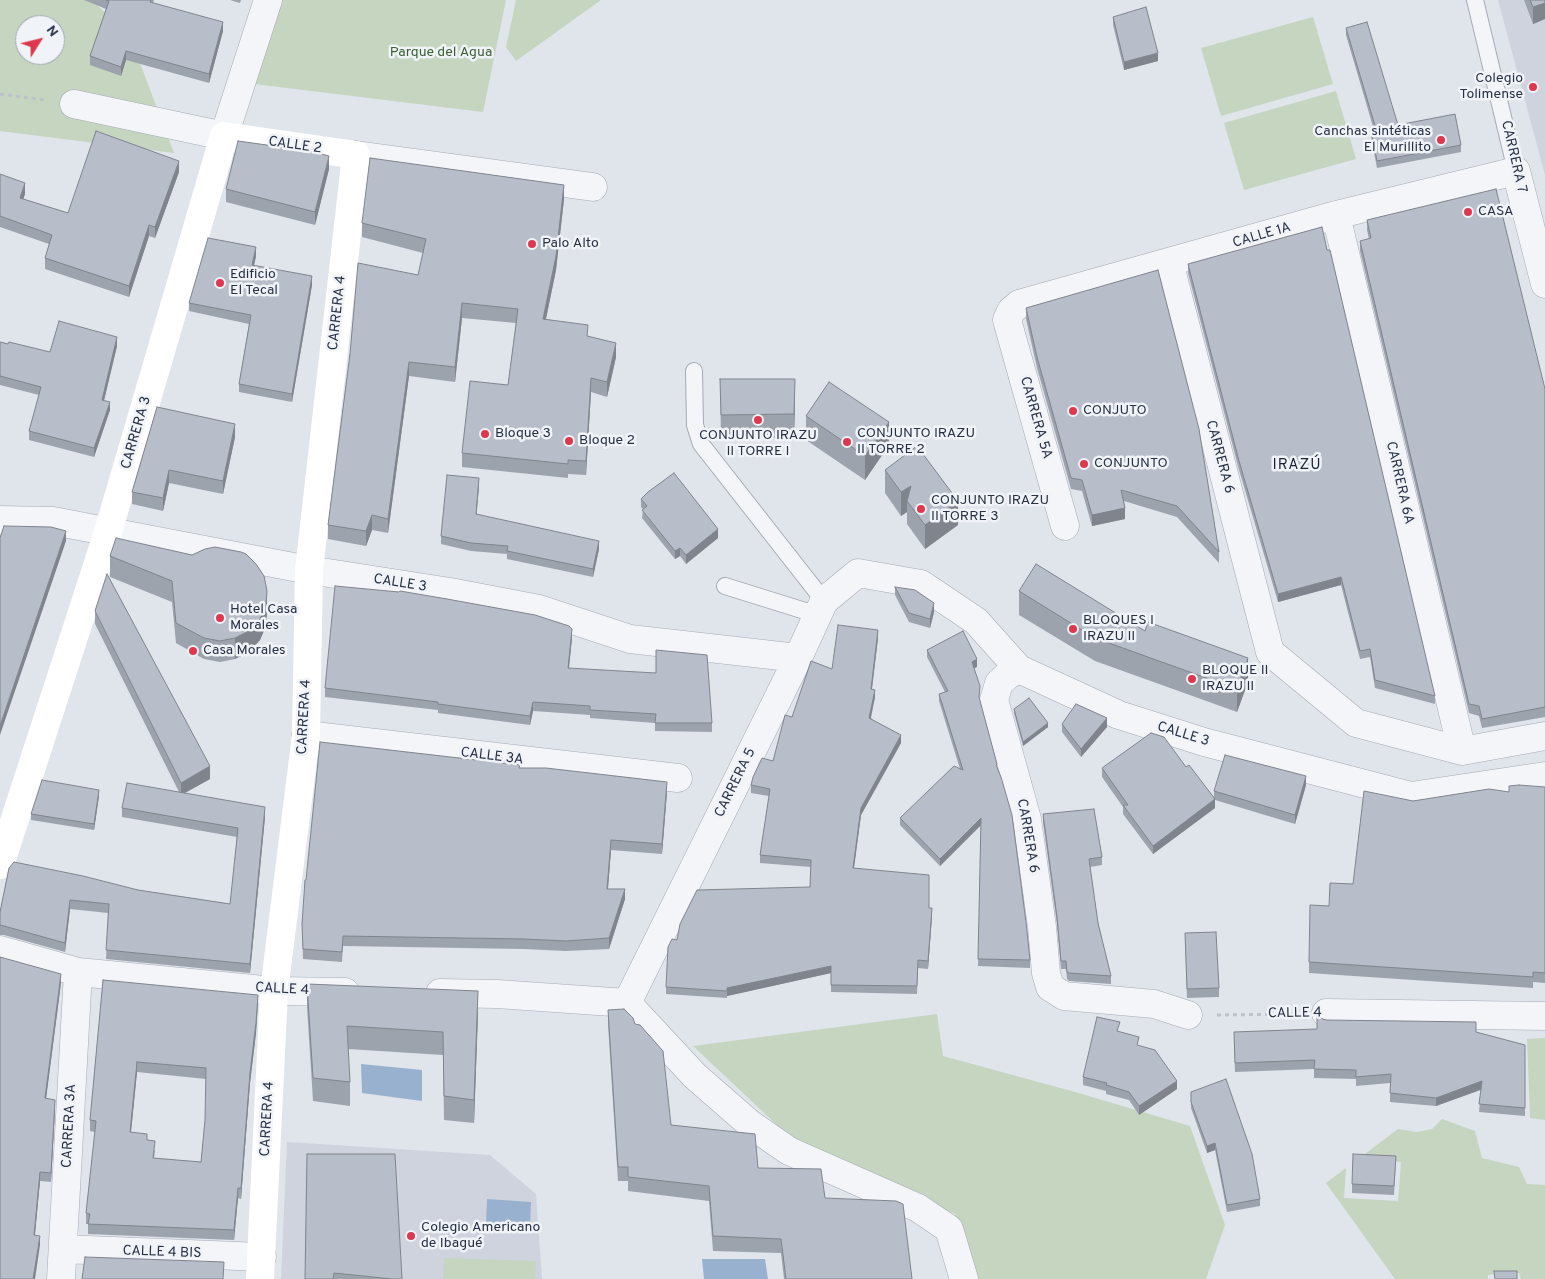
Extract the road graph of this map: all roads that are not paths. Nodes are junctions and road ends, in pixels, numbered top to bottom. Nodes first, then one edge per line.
1 (268, 0) edge
2 (1475, 0) edge
3 (74, 104) road end
4 (224, 136) junction
5 (356, 154) junction
6 (1516, 171) junction
7 (593, 187) dead end
8 (1336, 216) junction
9 (1169, 262) junction
10 (1543, 268) edge
11 (1011, 311) joint
12 (694, 371) dead end
13 (0, 520) edge
14 (1065, 526) dead end
15 (108, 532) junction
16 (309, 570) junction
17 (858, 573) joint
18 (725, 586) dead end
19 (821, 608) junction
20 (798, 658) junction
21 (1019, 669) junction
22 (306, 735) junction
23 (1545, 736) edge
24 (1462, 751) junction
25 (1545, 776) edge
26 (678, 778) dead end
27 (0, 865) edge
28 (0, 950) edge
29 (78, 972) junction
30 (274, 991) junction
31 (371, 992) edge
32 (419, 993) edge
33 (627, 1003) junction
34 (1326, 1013) road end
35 (1188, 1015) road end
36 (1545, 1016) edge
37 (63, 1249) junction
38 (261, 1268) edge
39 (61, 1279) edge
40 (964, 1279) edge

1 - 4 street, CARRERA 3
2 - 6 lane, CARRERA 7
3 - 4 street, CALLE 2
4 - 5 street, CALLE 2
4 - 15 street, CARRERA 3
5 - 7 street, CALLE 2
5 - 16 street, CARRERA 4
6 - 8 street, CALLE 1A
6 - 10 street, CARRERA 7
8 - 9 street, CALLE 1A
8 - 24 street, CARRERA 6A
9 - 11 street, CALLE 1A
9 - 24 street, CARRERA 6
11 - 14 street, CARRERA 5A
12 - 19 lane
13 - 15 street, CALLE 3
15 - 16 street, CALLE 3
15 - 27 street, CARRERA 3
16 - 20 street, CALLE 3
16 - 22 street, CARRERA 4
17 - 19 street, CARRERA 5
17 - 21 street, CALLE 3
18 - 19 lane
19 - 20 street, CARRERA 5
20 - 33 street, CARRERA 5
21 - 25 street, CALLE 3
21 - 35 street, CARRERA 6
22 - 26 street, CALLE 3A
22 - 30 street, CARRERA 4
23 - 24 street
28 - 29 street, CALLE 4
29 - 30 street, CALLE 4
29 - 37 street, CARRERA 3A
30 - 31 street, CALLE 4
30 - 38 street, CARRERA 4
32 - 33 street
33 - 40 street
34 - 36 street, CALLE 4
37 - 38 street, CALLE 4 BIS
37 - 39 street, CARRERA 3A

